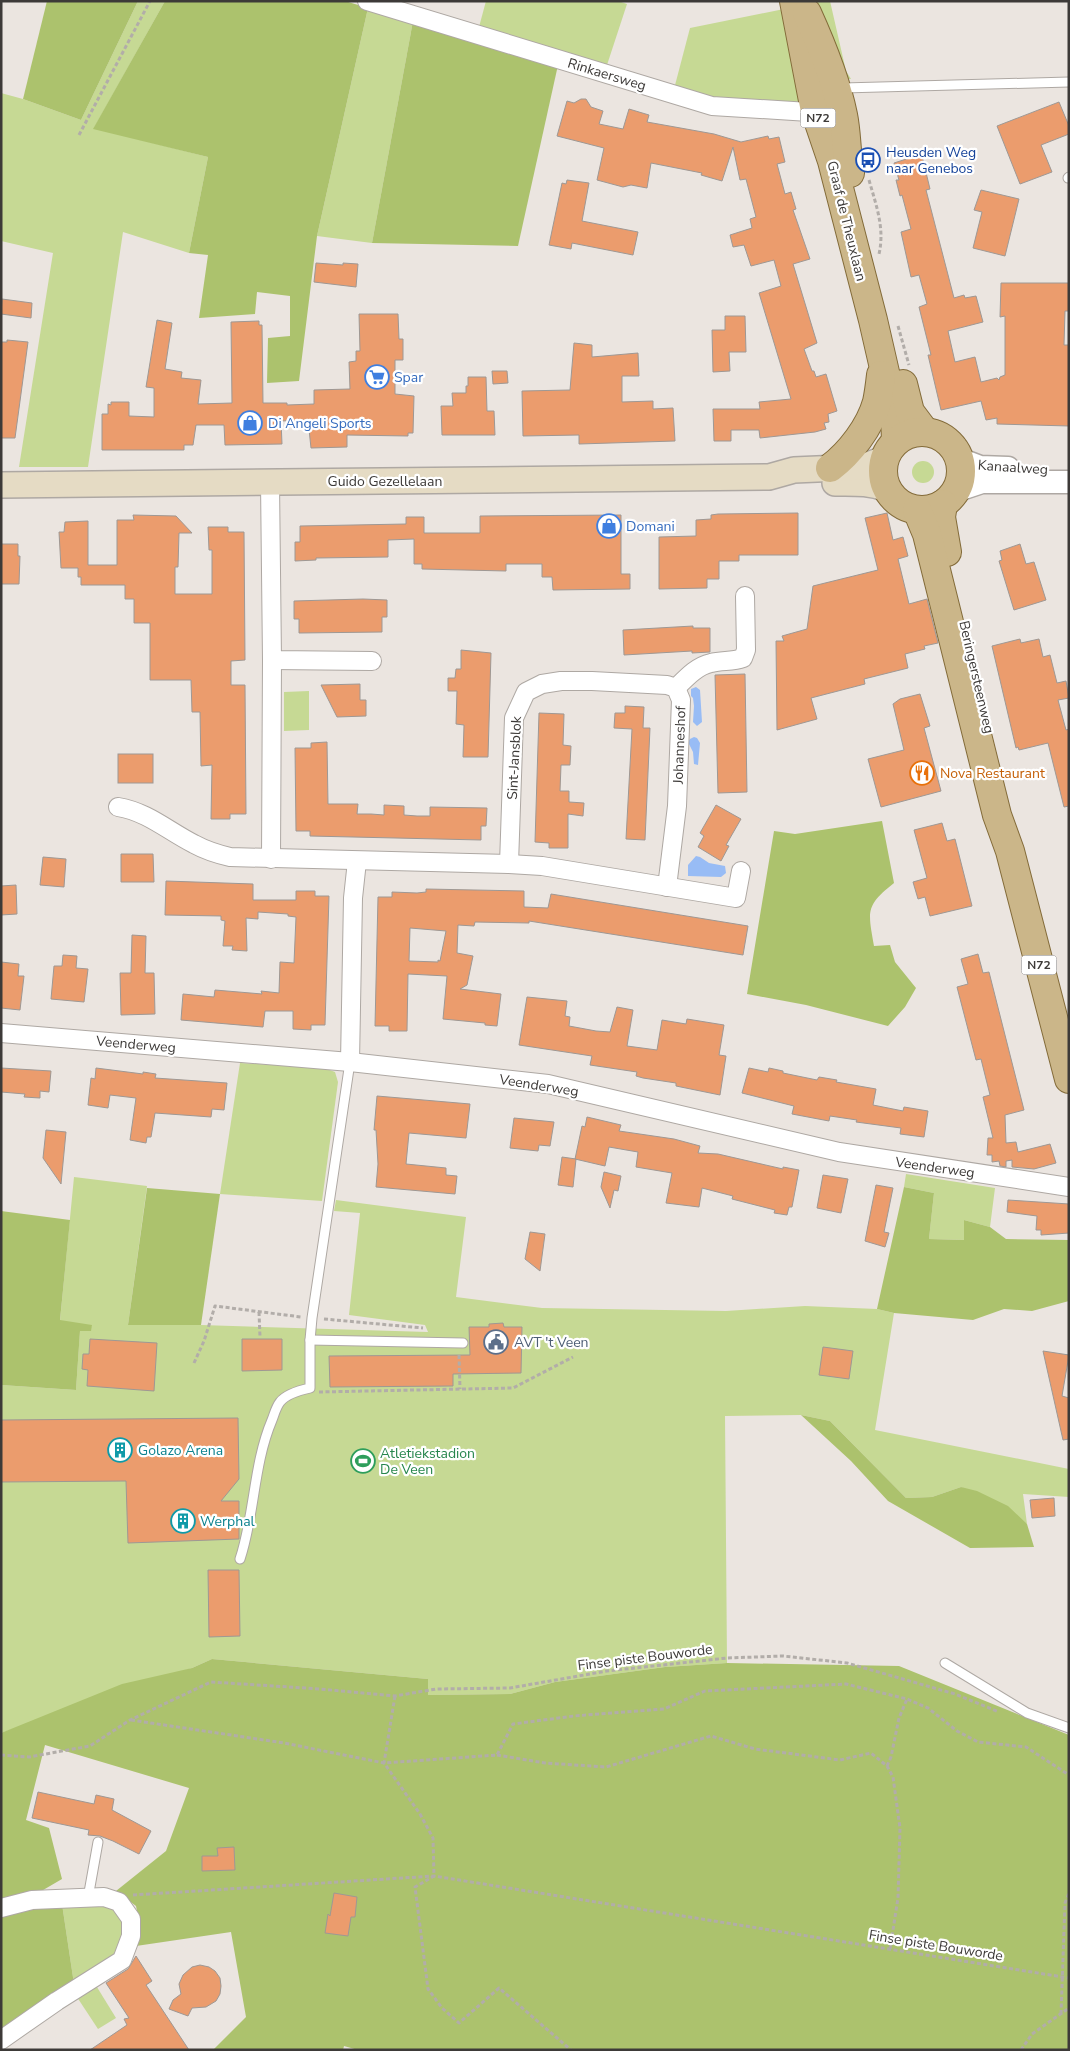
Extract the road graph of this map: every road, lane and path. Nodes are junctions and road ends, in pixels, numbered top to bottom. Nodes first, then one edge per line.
1 (150, 1) edge
2 (367, 1) edge
3 (794, 1) edge
4 (802, 1) edge
5 (1069, 82) edge
6 (840, 89) junction
7 (815, 111) junction
8 (79, 135) dead end
9 (883, 366) junction
10 (925, 432) junction
11 (890, 450) junction
12 (959, 459) junction
13 (830, 468) junction
14 (1069, 472) edge
15 (769, 477) junction
16 (270, 482) junction
17 (1069, 482) edge
18 (1, 485) edge
19 (887, 489) junction
20 (939, 502) junction
21 (745, 596) dead end
22 (272, 660) junction
23 (372, 661) dead end
24 (592, 681) joint
25 (676, 688) junction
26 (118, 807) dead end
27 (271, 859) junction
28 (357, 861) junction
29 (510, 864) junction
30 (741, 871) dead end
31 (667, 887) junction
32 (1, 1033) edge
33 (350, 1062) junction
34 (1069, 1079) edge
35 (1069, 1186) edge
36 (259, 1312) junction
37 (312, 1318) junction
38 (423, 1328) dead end
39 (260, 1337) dead end
40 (310, 1340) junction
41 (463, 1343) dead end
42 (573, 1357) dead end
43 (459, 1360) dead end
44 (194, 1363) dead end
45 (310, 1388) junction
46 (460, 1389) junction
47 (240, 1559) dead end
48 (945, 1663) dead end
49 (395, 1696) junction
50 (907, 1699) junction
51 (1008, 1716) dead end
52 (130, 1720) junction
53 (1069, 1728) edge
54 (1, 1755) edge
55 (496, 1756) junction
56 (384, 1764) junction
57 (887, 1766) junction
58 (1069, 1776) edge
59 (98, 1842) dead end
60 (434, 1876) junction
61 (1069, 1893) edge
62 (96, 1897) junction
63 (1, 1908) edge
64 (890, 1949) junction
65 (1064, 1978) junction
66 (1069, 1978) edge
67 (1069, 2008) edge
68 (1061, 2014) junction
69 (1, 2040) edge
70 (571, 2050) edge
71 (1021, 2050) edge

1 - 8 path
2 - 7 street, Rinkaersweg
3 - 7 main road, Graaf de Theuxlaan / N72
4 - 6 main road, Graaf de Theuxlaan / N72
5 - 6 lane
6 - 7 street
6 - 10 main road, Graaf de Theuxlaan / N72
7 - 9 main road, Graaf de Theuxlaan / N72
9 - 11 main road, Graaf de Theuxlaan / N72
9 - 13 main road
10 - 11 main road
10 - 12 main road, N72
11 - 13 main road, Guido Gezellelaan
11 - 19 main road, N72
12 - 14 street, Kanaalweg
12 - 20 main road, N72
13 - 15 main road, Guido Gezellelaan
15 - 16 main road, Guido Gezellelaan
15 - 19 main road, Guido Gezellelaan
16 - 18 main road, Guido Gezellelaan
16 - 22 street
17 - 20 street, Kanaalweg
19 - 20 main road
20 - 34 main road, Beringersteenweg / N72
21 - 25 street
22 - 23 street
22 - 27 street
24 - 25 street, Johanneshof
24 - 29 street, Sint-Jansblok
25 - 31 street, Johanneshof
26 - 27 street
27 - 28 street
28 - 29 street
28 - 33 street
29 - 31 street
30 - 31 street
32 - 33 street, Veenderweg
33 - 35 street, Veenderweg
33 - 37 lane
36 - 37 path
36 - 39 path
36 - 44 path
37 - 38 path
37 - 40 lane
40 - 41 lane
40 - 45 lane
42 - 46 path
43 - 46 path
45 - 46 path
45 - 47 lane
48 - 53 lane
49 - 51 path, Finse piste Bouworde
49 - 52 path, Finse piste Bouworde
49 - 56 path
50 - 55 path
50 - 57 path
50 - 58 path
52 - 54 path
52 - 56 path
55 - 56 path
55 - 57 path
56 - 60 path
57 - 64 path
59 - 62 lane
60 - 62 path, Finse piste Bouworde
60 - 64 path, Finse piste Bouworde
60 - 70 path
61 - 65 path
62 - 63 street
62 - 69 street
64 - 65 path, Finse piste Bouworde
65 - 66 path, Finse piste Bouworde
65 - 68 path
67 - 68 path
68 - 71 path

